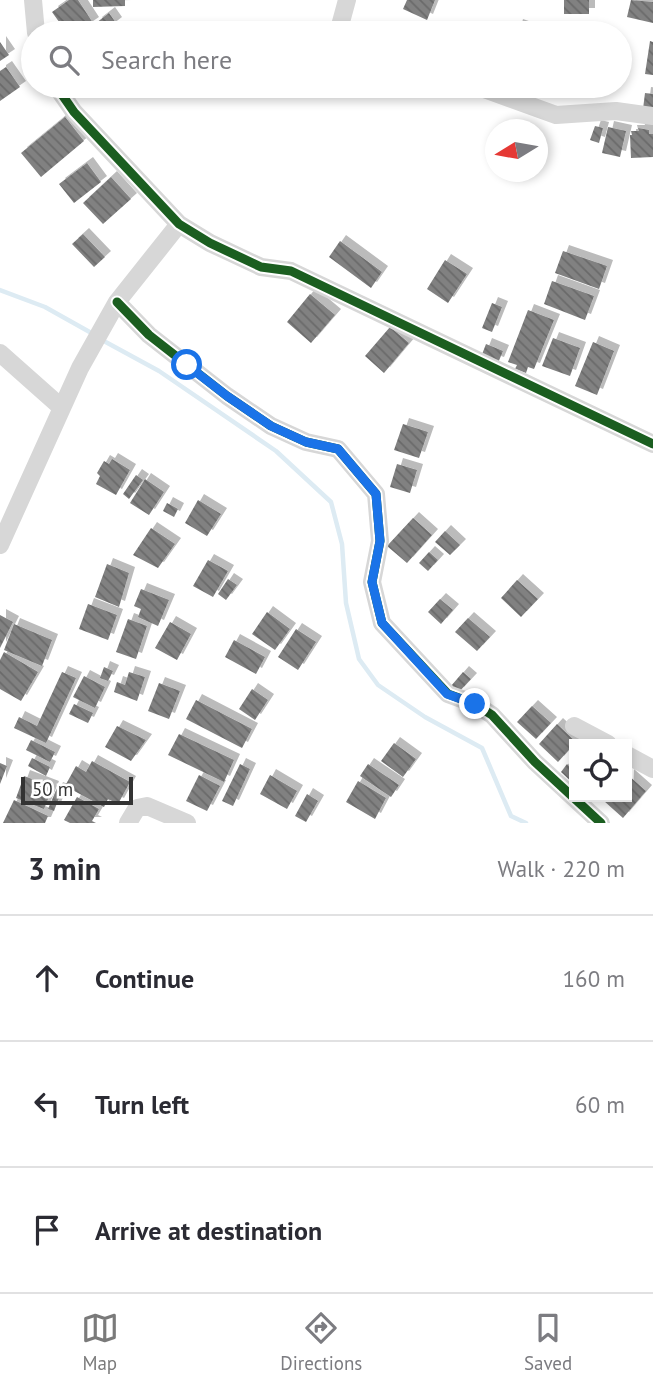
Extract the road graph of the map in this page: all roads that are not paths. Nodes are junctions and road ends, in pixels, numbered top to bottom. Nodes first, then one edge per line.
1 (33, 0) edge
2 (347, 0) edge
3 (35, 21) edge
4 (341, 21) edge
5 (64, 98) edge
6 (509, 98) edge
7 (653, 116) edge
8 (179, 224) junction
9 (117, 302) junction
10 (0, 353) edge
11 (62, 408) junction
12 (653, 444) edge
13 (0, 545) edge
14 (574, 726) dead end
15 (599, 739) edge
16 (632, 758) edge
17 (653, 769) edge
18 (128, 823) edge
19 (187, 823) edge
20 (601, 823) edge

1 - 3 street
2 - 4 street
5 - 8 street
6 - 7 street
8 - 9 street
8 - 12 street
9 - 11 street
9 - 20 street
10 - 11 street
11 - 13 street
14 - 15 street
16 - 17 street
18 - 19 street

